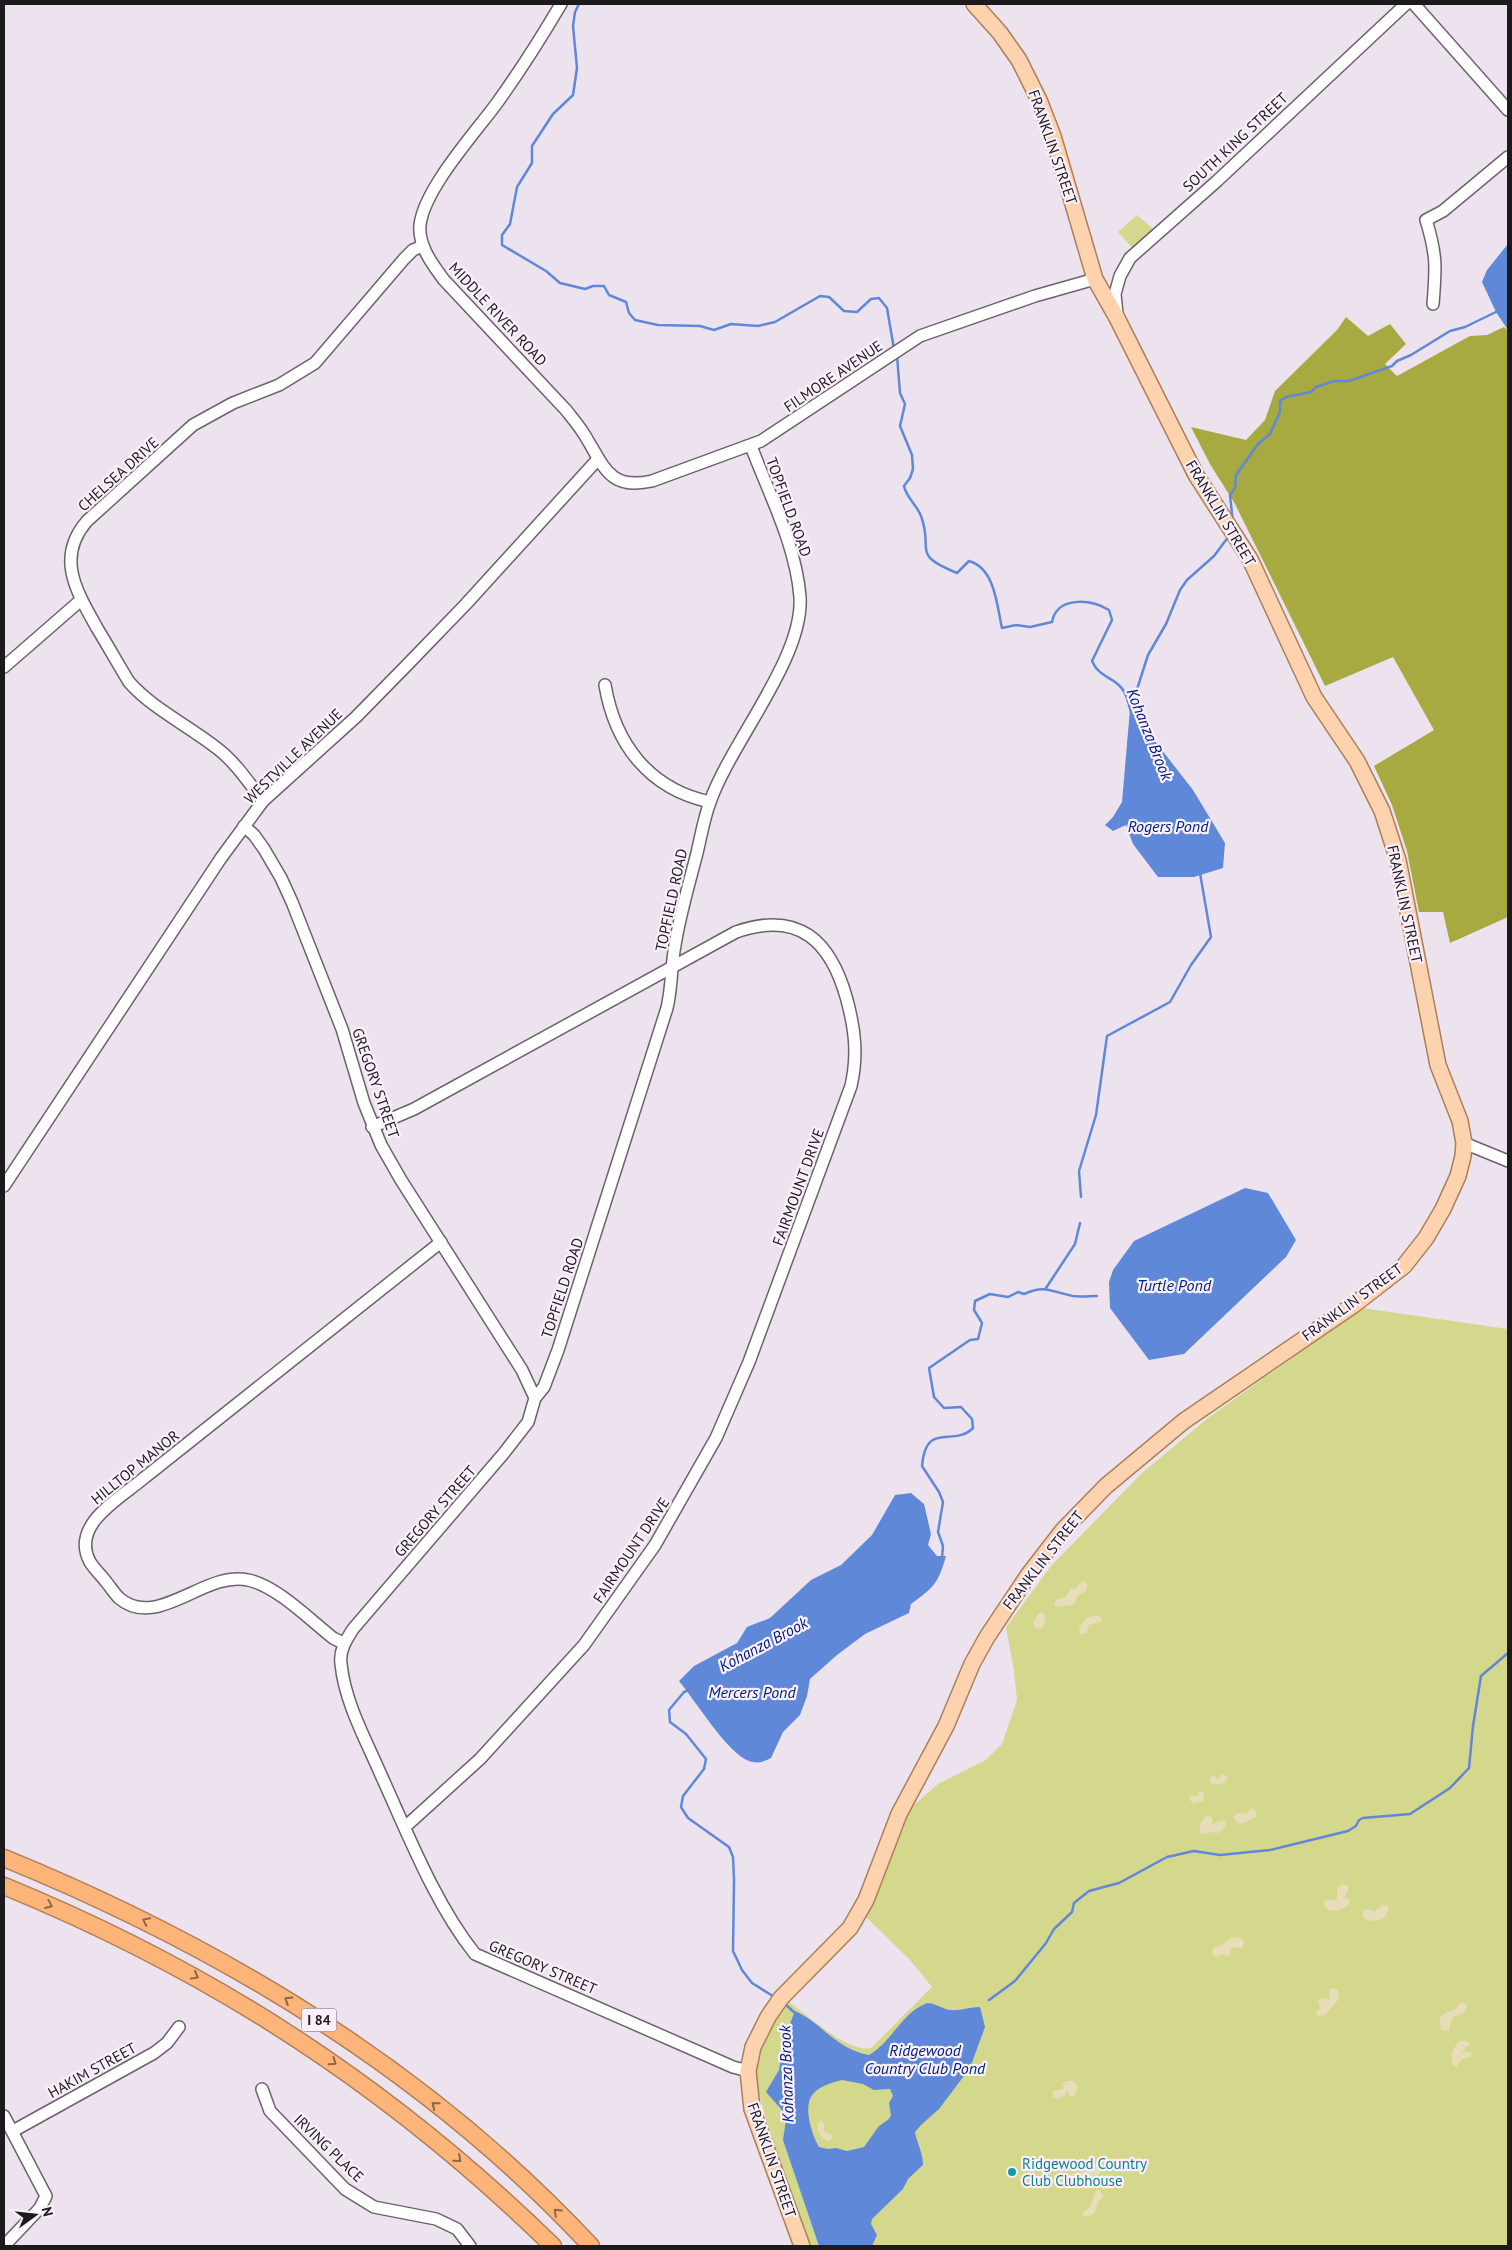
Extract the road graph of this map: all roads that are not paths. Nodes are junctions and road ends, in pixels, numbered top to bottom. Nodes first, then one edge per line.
1 (561, 4) edge
2 (974, 4) edge
3 (1389, 4) edge
4 (1414, 4) edge
5 (1403, 8) edge
6 (1508, 110) edge
7 (1508, 157) edge
8 (424, 246) junction
9 (1095, 279) junction
10 (1433, 304) dead end
11 (1117, 318) junction
12 (750, 446) junction
13 (598, 459) junction
14 (81, 600) junction
15 (4, 667) edge
16 (605, 684) dead end
17 (264, 801) junction
18 (710, 802) junction
19 (244, 826) junction
20 (672, 969) junction
21 (372, 1126) junction
22 (1464, 1143) junction
23 (1508, 1161) edge
24 (4, 1186) edge
25 (441, 1242) junction
26 (535, 1398) junction
27 (343, 1644) junction
28 (405, 1827) junction
29 (4, 1858) edge
30 (4, 1886) edge
31 (179, 2027) dead end
32 (748, 2071) junction
33 (262, 2089) dead end
34 (4, 2116) edge
35 (13, 2130) junction
36 (4, 2246) edge
37 (470, 2246) edge
38 (552, 2246) edge
39 (591, 2246) edge
40 (802, 2246) edge

1 - 8 street, MIDDLE RIVER ROAD
2 - 9 main road, FRANKLIN STREET
3 - 5 street
4 - 6 street
5 - 11 street, SOUTH KING STREET
7 - 10 street
8 - 13 street, MIDDLE RIVER ROAD
8 - 14 street, CHELSEA DRIVE
9 - 11 main road, FRANKLIN STREET
9 - 12 street, FILMORE AVENUE
11 - 22 main road, FRANKLIN STREET
12 - 13 street, FILMORE AVENUE
12 - 18 street, TOPFIELD ROAD
13 - 17 street, WESTVILLE AVENUE
14 - 15 street
14 - 17 street, CHELSEA DRIVE
16 - 18 street
17 - 19 street, WESTVILLE AVENUE
18 - 20 street, TOPFIELD ROAD
19 - 21 street, GREGORY STREET
19 - 24 street, WESTVILLE AVENUE
20 - 21 street, FAIRMOUNT DRIVE
20 - 26 street, TOPFIELD ROAD
20 - 28 street, FAIRMOUNT DRIVE
21 - 25 street, GREGORY STREET
22 - 23 street
22 - 32 main road, FRANKLIN STREET
25 - 26 street, GREGORY STREET
25 - 27 street, HILLTOP MANOR
26 - 27 street, GREGORY STREET
27 - 28 street, GREGORY STREET
28 - 32 street, GREGORY STREET
39 -> 29 highway, I 84
30 -> 38 highway, I 84
31 - 35 street, HAKIM STREET
32 - 40 main road, FRANKLIN STREET
33 - 37 street, IRVING PLACE
34 - 35 street
35 - 36 street

